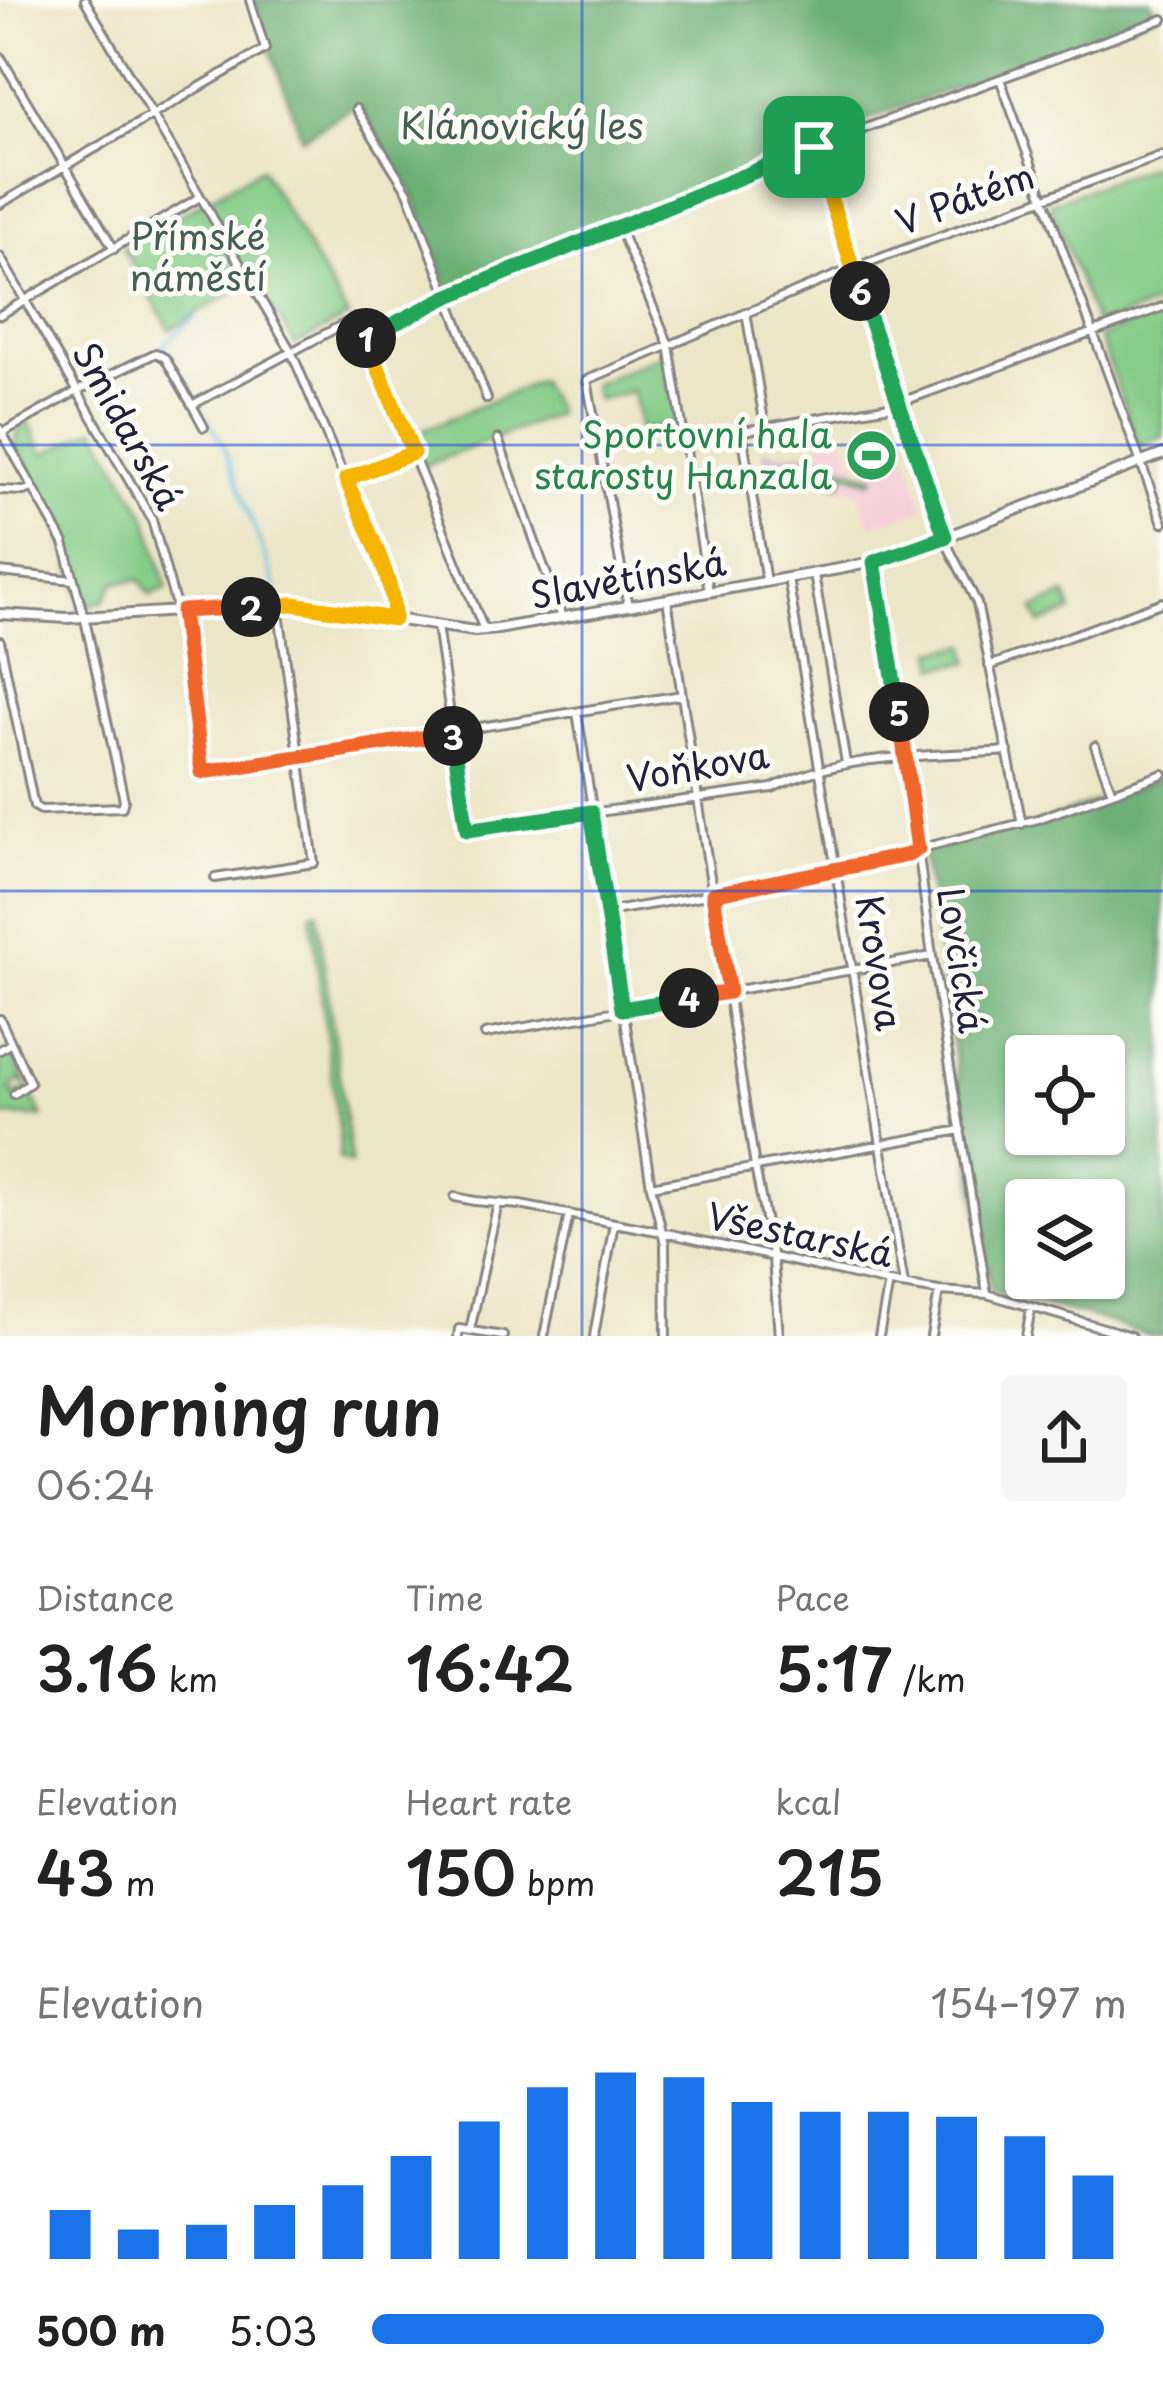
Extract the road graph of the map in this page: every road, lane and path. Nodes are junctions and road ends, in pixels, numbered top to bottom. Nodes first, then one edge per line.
1 (85, 0) edge
2 (250, 0) edge
3 (1163, 19) edge
4 (0, 56) edge
5 (1000, 79) junction
6 (356, 109) dead end
7 (153, 114) junction
8 (814, 147) junction
9 (1163, 155) edge
10 (65, 165) junction
11 (200, 197) junction
12 (1045, 198) junction
13 (0, 204) edge
14 (620, 227) junction
15 (114, 249) junction
16 (0, 257) edge
17 (853, 268) junction
18 (447, 297) junction
19 (25, 299) junction
20 (1163, 307) edge
21 (746, 312) junction
22 (0, 315) edge
23 (1093, 332) junction
24 (366, 338) junction
25 (669, 345) junction
26 (291, 351) junction
27 (79, 391) junction
28 (488, 399) dead end
29 (196, 402) junction
30 (898, 404) junction
31 (204, 428) dead end
32 (765, 428) junction
33 (1, 431) edge
34 (742, 432) junction
35 (498, 439) dead end
36 (685, 441) junction
37 (413, 453) junction
38 (1163, 454) edge
39 (1141, 462) junction
40 (346, 479) junction
41 (32, 488) junction
42 (0, 490) edge
43 (1163, 523) edge
44 (945, 537) junction
45 (874, 562) junction
46 (0, 572) edge
47 (814, 574) junction
48 (788, 578) junction
49 (73, 580) junction
50 (766, 582) junction
51 (709, 592) junction
52 (668, 599) junction
53 (1163, 602) edge
54 (278, 605) junction
55 (628, 606) junction
56 (182, 611) junction
57 (0, 614) edge
58 (83, 617) junction
59 (562, 617) junction
60 (394, 619) junction
61 (436, 626) junction
62 (484, 630) junction
63 (0, 641) edge
64 (989, 666) junction
65 (5, 694) edge
66 (682, 695) junction
67 (577, 712) junction
68 (453, 733) junction
69 (1095, 746) dead end
70 (1008, 751) junction
71 (906, 756) junction
72 (300, 757) junction
73 (846, 763) junction
74 (820, 768) junction
75 (1163, 774) edge
76 (1112, 792) junction
77 (699, 798) junction
78 (591, 812) junction
79 (1022, 824) junction
80 (918, 849) junction
81 (837, 869) junction
82 (214, 878) dead end
83 (713, 894) junction
84 (607, 912) junction
85 (932, 956) junction
86 (853, 969) junction
87 (729, 992) junction
88 (622, 1009) junction
89 (0, 1019) edge
90 (485, 1034) dead end
91 (11, 1043) junction
92 (0, 1051) edge
93 (14, 1094) dead end
94 (961, 1130) junction
95 (881, 1143) junction
96 (755, 1167) junction
97 (651, 1186) junction
98 (455, 1197) dead end
99 (498, 1203) junction
100 (569, 1214) junction
101 (614, 1223) junction
102 (662, 1232) junction
103 (773, 1258) junction
104 (889, 1283) junction
105 (904, 1285) junction
106 (939, 1292) junction
107 (987, 1294) junction
108 (1031, 1308) junction
109 (470, 1330) junction
110 (459, 1333) edge
111 (503, 1336) edge
112 (544, 1336) edge
113 (594, 1336) edge
114 (666, 1336) edge
115 (779, 1336) edge
116 (878, 1336) edge
117 (932, 1336) edge
118 (1026, 1336) edge
119 (1131, 1336) edge

1 - 7 street
2 - 7 street
3 - 5 street
4 - 10 street
5 - 8 street
5 - 12 street
6 - 18 street
7 - 10 street
7 - 11 street
8 - 14 street
8 - 17 street
9 - 12 street, V Pátém
10 - 13 street
10 - 15 street
11 - 15 street
11 - 26 street
12 - 17 street, V Pátém
12 - 23 street
14 - 18 street
14 - 25 street
15 - 19 street
16 - 19 street, Smidarská
17 - 21 street, V Pátém
17 - 30 street
18 - 24 street
18 - 28 street
19 - 22 street
19 - 27 street, Smidarská
20 - 23 street
21 - 25 street, V Pátém
21 - 32 street
23 - 30 street
23 - 39 street
24 - 26 street
24 - 37 street
25 - 36 street
25 - 55 street, V Pátém
26 - 29 street
26 - 40 street
27 - 29 street
27 - 33 street
27 - 56 street, Smidarská
29 - 31 street
30 - 32 street
30 - 44 street
32 - 34 street
33 - 41 street
34 - 36 street
34 - 50 street
35 - 59 street
36 - 51 street
37 - 40 street
37 - 62 street
38 - 39 street, Slavětínská
39 - 43 street
39 - 44 street, Slavětínská
40 - 60 street
41 - 42 street
41 - 49 street
44 - 45 street, Slavětínská
44 - 64 street
45 - 47 street, Slavětínská
45 - 71 street, Lovčická
46 - 49 street
47 - 48 street, Slavětínská
47 - 73 street
48 - 50 street, Slavětínská
48 - 74 street, Krovova
49 - 58 street
50 - 51 street, Slavětínská
51 - 52 street, Slavětínská
52 - 55 street, Slavětínská
52 - 66 street
53 - 64 street
54 - 56 street, Slavětínská
54 - 60 street, Slavětínská
54 - 72 street
55 - 59 street, Slavětínská
56 - 58 street, Slavětínská
56 - 72 street, Smidarská
57 - 58 street, Slavětínská
58 - 65 street
59 - 62 street, Slavětínská
60 - 61 street, Slavětínská
61 - 62 street, Slavětínská
61 - 68 street
63 - 65 street
64 - 70 street
66 - 67 street
66 - 77 street
67 - 68 street
67 - 78 street
68 - 72 street
68 - 78 street, Voňkova
69 - 76 street
70 - 71 street, Voňkova
70 - 79 street
71 - 73 street, Voňkova
71 - 80 street, Lovčická
72 - 82 street
73 - 74 street, Voňkova
74 - 77 street, Voňkova
74 - 81 street, Krovova
75 - 76 street
76 - 79 street
77 - 78 street, Voňkova
77 - 83 street
78 - 84 street
79 - 80 street
80 - 81 street
80 - 85 street, Lovčická
81 - 83 street
81 - 86 street, Krovova
83 - 84 street
83 - 87 street
84 - 88 street
85 - 86 street
85 - 94 street, Lovčická
86 - 87 street
86 - 95 street, Krovova
87 - 88 street
87 - 96 street
88 - 90 street
88 - 97 street
89 - 91 street
91 - 92 street
91 - 93 street
94 - 95 street
94 - 107 street, Lovčická
95 - 96 street
95 - 105 street, Krovova
96 - 97 street
96 - 103 street
97 - 102 street
98 - 99 street, Všestarská
99 - 100 street, Všestarská
99 - 109 street
100 - 101 street, Všestarská
100 - 112 street
101 - 102 street, Všestarská
101 - 113 street
102 - 103 street, Všestarská
102 - 114 street
103 - 104 street, Všestarská
103 - 115 street
104 - 105 street, Všestarská
104 - 116 street
105 - 106 street, Všestarská
106 - 107 street, Všestarská
106 - 117 street
107 - 108 street, Všestarská
108 - 118 street
108 - 119 street, Všestarská
109 - 110 street
109 - 111 street

